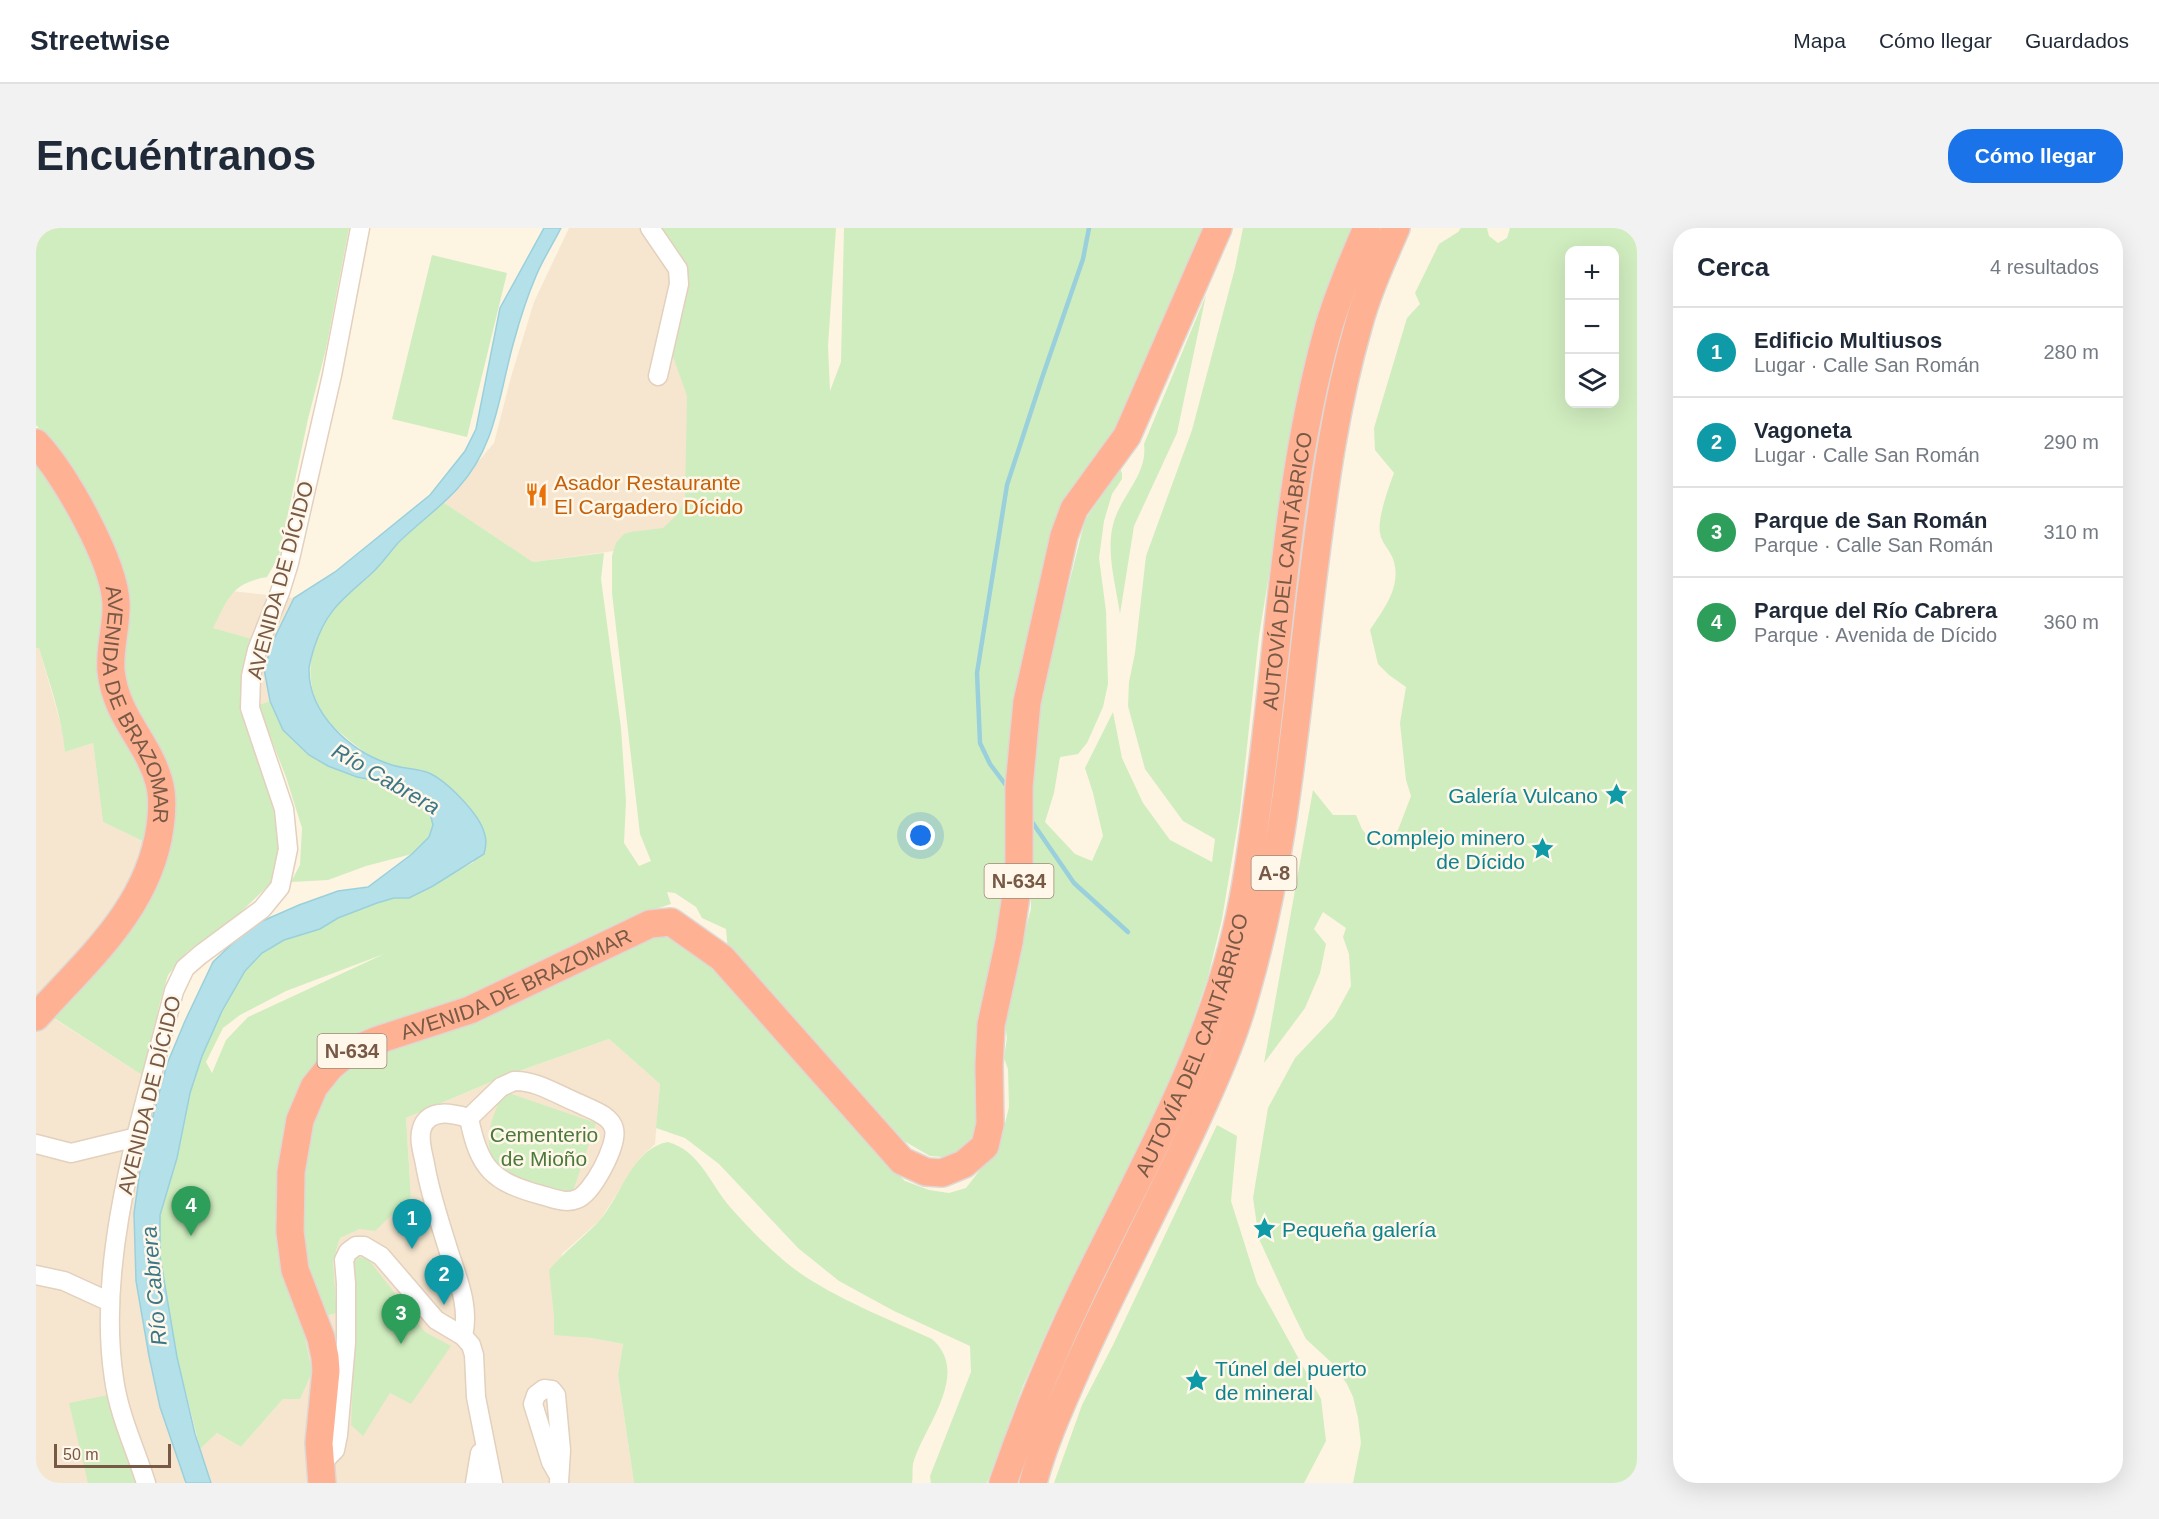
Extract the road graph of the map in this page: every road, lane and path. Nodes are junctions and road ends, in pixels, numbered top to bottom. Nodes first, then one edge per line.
1 (360, 228) edge
2 (650, 228) edge
3 (1218, 228) edge
4 (1367, 228) edge
5 (1396, 228) edge
6 (658, 376) dead end
7 (36, 443) edge
8 (36, 1017) edge
9 (470, 1118) junction
10 (137, 1137) junction
11 (36, 1144) edge
12 (36, 1275) edge
13 (110, 1302) junction
14 (463, 1336) junction
15 (483, 1439) junction
16 (321, 1472) edge
17 (146, 1483) edge
18 (476, 1483) edge
19 (493, 1483) edge
20 (1003, 1483) edge
21 (1033, 1483) edge

1 - 10 street, AVENIDA DE DÍCIDO
2 - 6 street
3 - 16 highway, AVENIDA DE BRAZOMAR / N-634
4 - 20 highway, AUTOVÍA DEL CANTÁBRICO / A-8
5 - 21 highway, AUTOVÍA DEL CANTÁBRICO / A-8
7 - 8 highway, AVENIDA DE BRAZOMAR
9 - 9 street
9 - 14 street
10 - 11 street
10 - 13 street, AVENIDA DE DÍCIDO
12 - 13 street
13 - 17 street, AVENIDA DE DÍCIDO
14 - 15 street
14 - 16 street
15 - 18 street
15 - 19 street

